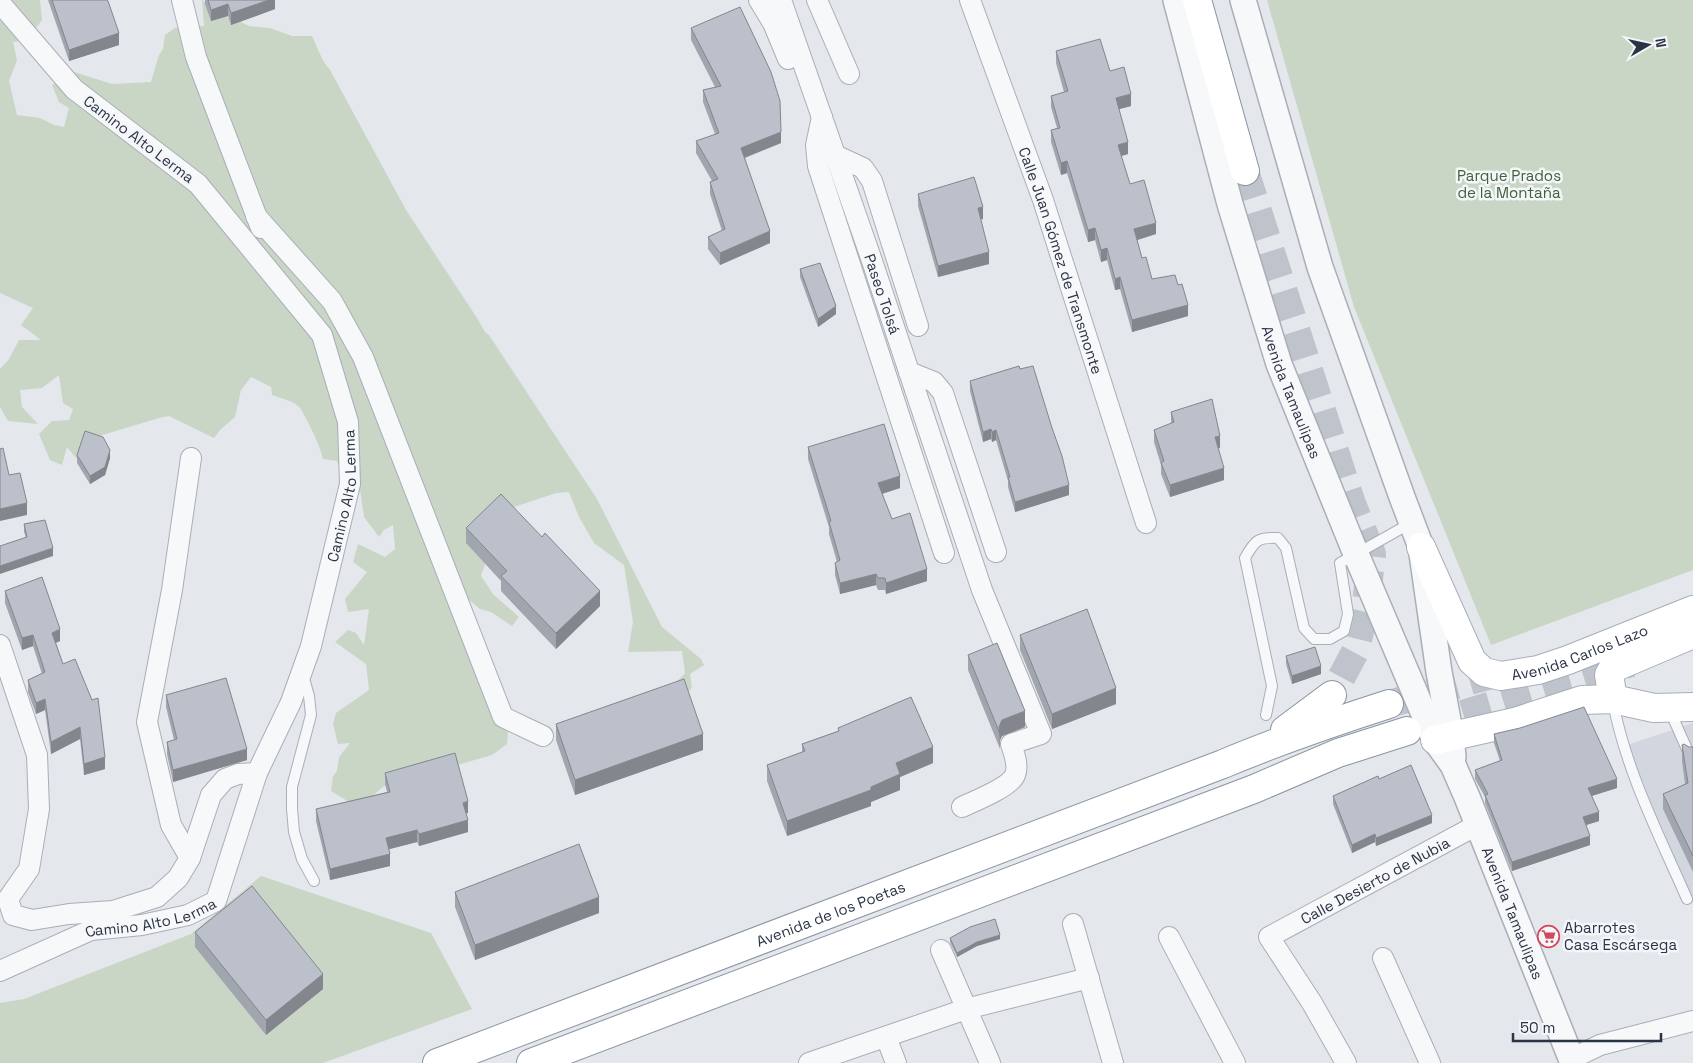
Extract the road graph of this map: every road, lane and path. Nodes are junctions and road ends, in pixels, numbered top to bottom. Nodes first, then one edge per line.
1 (182, 0) edge
2 (760, 0) edge
3 (781, 0) edge
4 (817, 0) edge
5 (970, 0) edge
6 (1176, 0) edge
7 (1197, 0) edge
8 (1243, 0) edge
9 (0, 3) edge
10 (849, 74) dead end
11 (804, 96) dead end
12 (822, 117) junction
13 (835, 155) junction
14 (1245, 171) tunnel mouth
15 (256, 216) junction
16 (286, 290) junction
17 (918, 326) dead end
18 (909, 372) junction
19 (192, 458) dead end
20 (1146, 523) dead end
21 (1416, 534) junction
22 (996, 552) dead end
23 (944, 553) dead end
24 (1356, 554) junction
25 (1693, 610) edge
26 (1693, 634) edge
27 (0, 645) edge
28 (302, 672) junction
29 (1332, 695) tunnel mouth
30 (1612, 699) junction
31 (1389, 704) tunnel mouth
32 (1681, 707) edge
33 (1266, 715) dead end
34 (1407, 731) tunnel mouth
35 (543, 736) dead end
36 (1443, 738) junction
37 (1260, 748) junction
38 (1690, 756) edge
39 (257, 773) junction
40 (962, 807) dead end
41 (1479, 824) junction
42 (190, 858) junction
43 (314, 881) dead end
44 (1687, 899) dead end
45 (1073, 924) dead end
46 (1169, 937) dead end
47 (941, 950) dead end
48 (1383, 958) dead end
49 (0, 971) edge
50 (1089, 978) junction
51 (966, 1009) junction
52 (1693, 1020) edge
53 (886, 1037) junction
54 (1572, 1061) edge
55 (437, 1063) edge
56 (531, 1063) edge
57 (809, 1063) edge
58 (896, 1063) edge
59 (990, 1063) edge
60 (1113, 1063) edge
61 (1235, 1063) edge
62 (1346, 1063) edge
63 (1430, 1063) edge

1 - 15 street
2 - 11 street
3 - 12 street, Paseo Tolsá
4 - 10 street
5 - 20 street, Calle Juan Gómez de Transmonte
6 - 24 street, Avenida Tamaulipas
7 - 14 main road
8 - 21 street, Avenida Tamaulipas
9 - 16 street, Camino Alto Lerma
12 - 13 street, Paseo Tolsá
12 - 23 street
13 - 17 street
13 - 18 street, Paseo Tolsá
15 - 16 street
15 - 35 street
16 - 28 street, Camino Alto Lerma
18 - 22 street
18 - 40 street, Paseo Tolsá
19 - 42 street
21 - 24 lane
21 - 25 main road, Avenida Carlos Lazo
21 - 36 street, Avenida Tamaulipas
24 - 33 lane
24 - 36 street, Avenida Tamaulipas
26 - 30 main road
27 - 42 street
28 - 39 street, Camino Alto Lerma
28 - 43 lane
29 - 37 main road
30 - 32 main road
30 - 36 main road
30 - 44 lane
31 - 37 main road
32 - 38 lane
34 - 56 main road
36 - 41 street, Avenida Tamaulipas
37 - 55 main road, Avenida de los Poetas
39 - 42 street
39 - 49 street, Camino Alto Lerma
41 - 54 street, Avenida Tamaulipas
41 - 62 street, Calle Desierto de Nubia
45 - 50 street
46 - 61 street
47 - 51 street
48 - 63 street
50 - 51 street
50 - 60 street
51 - 53 street
51 - 59 street
52 - 54 street
53 - 57 street
53 - 58 street

